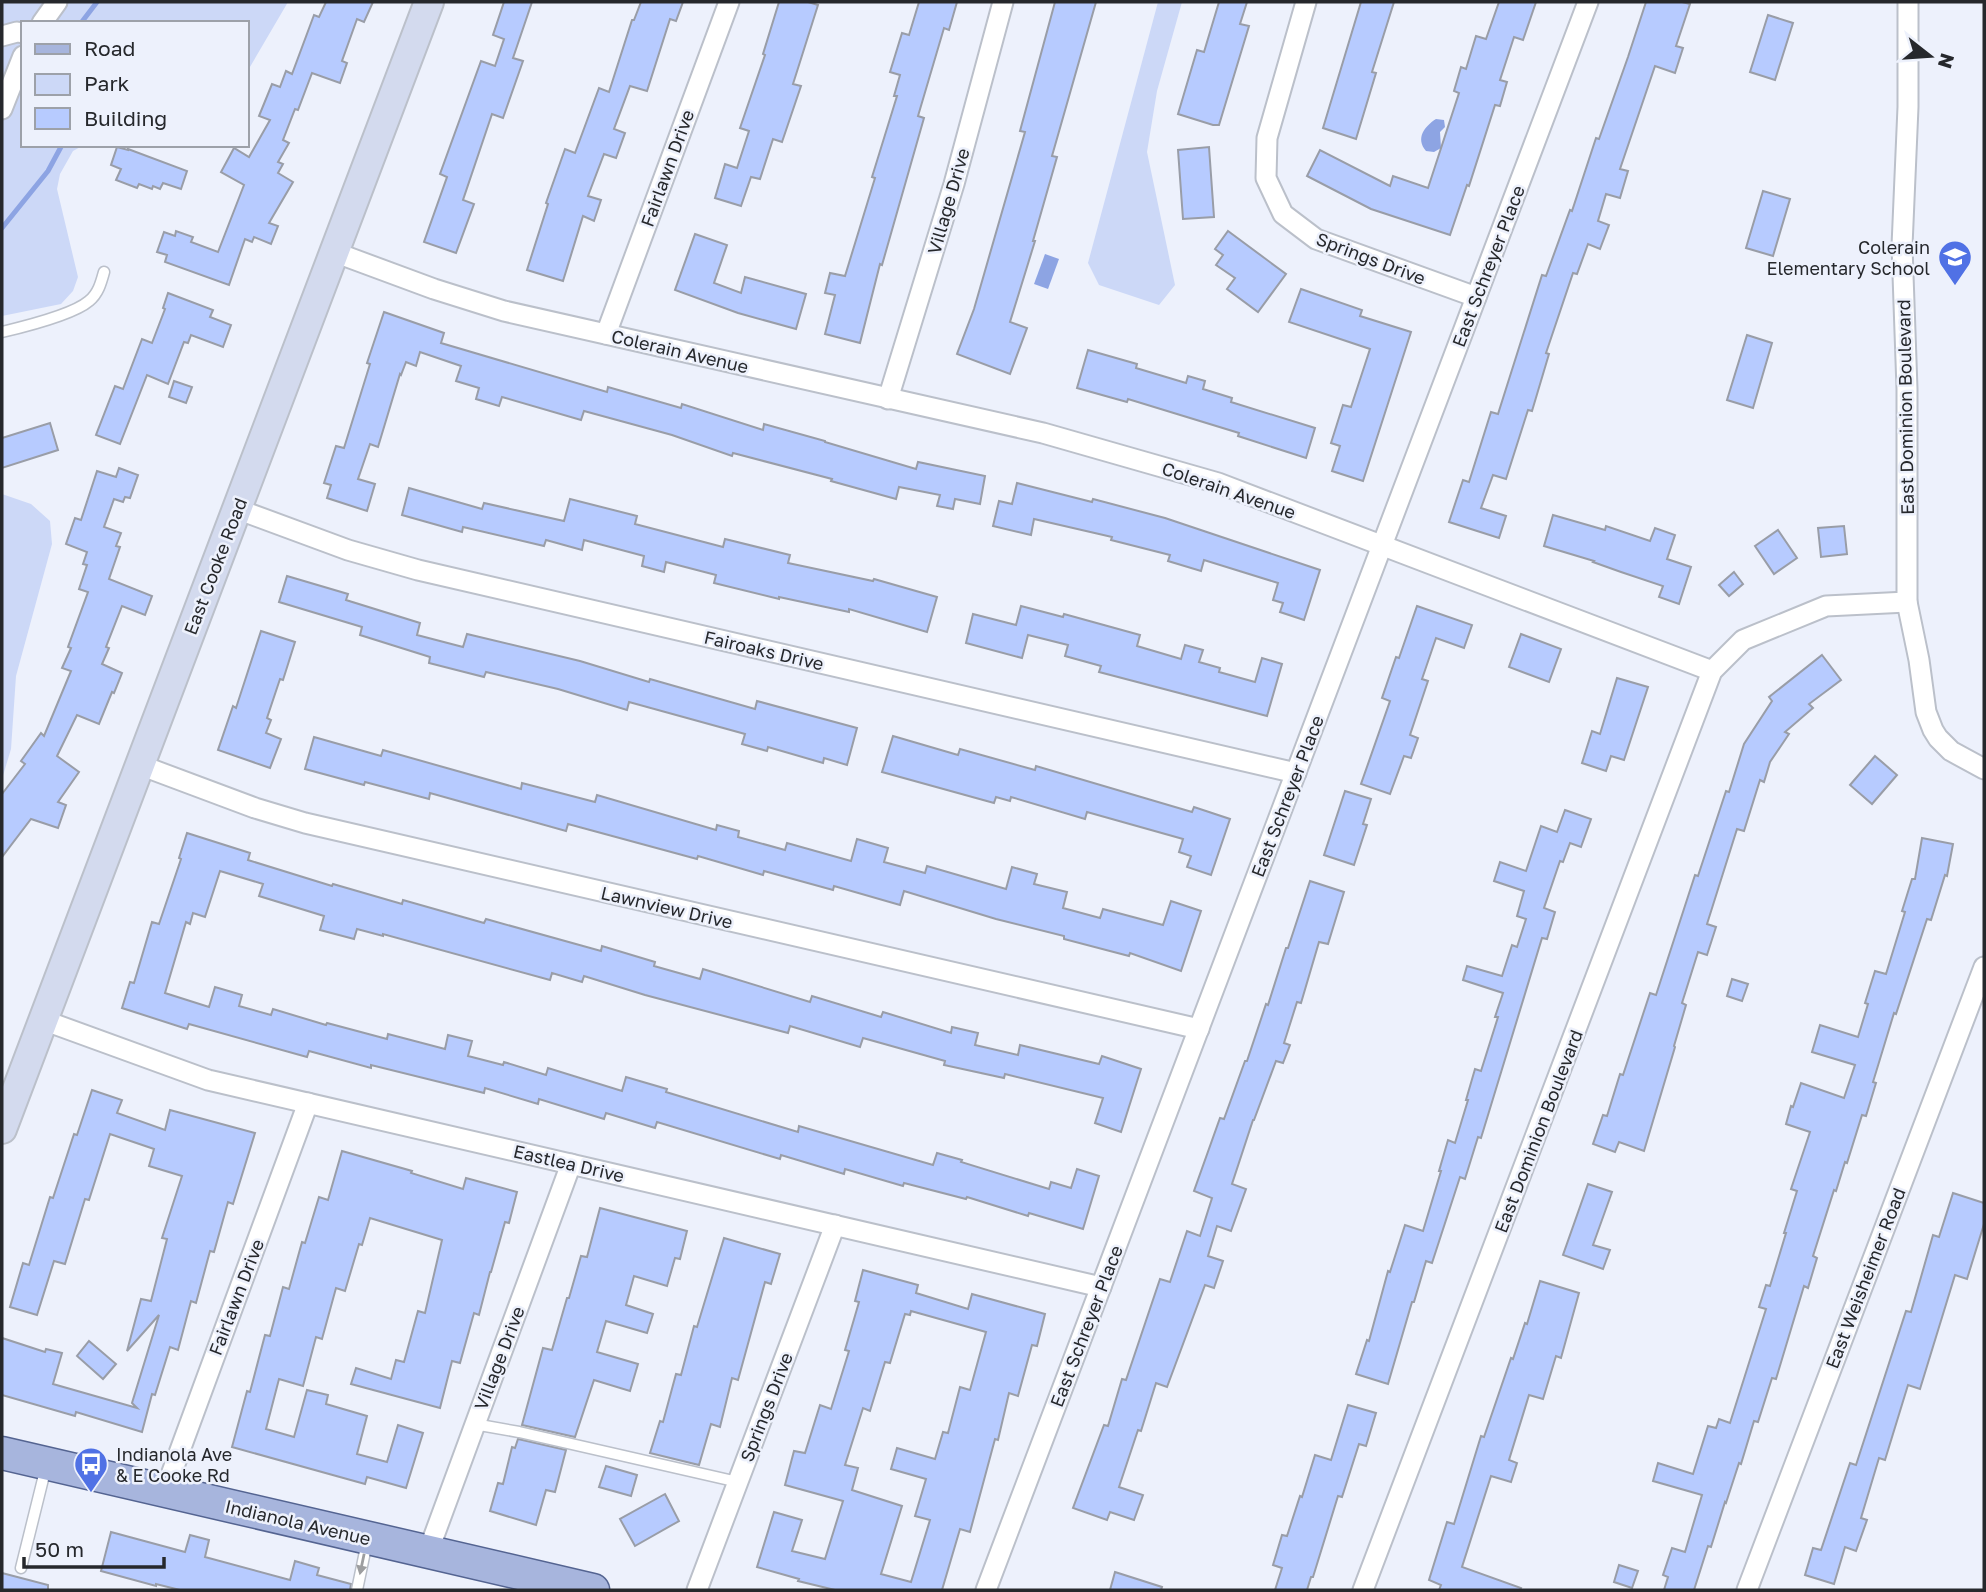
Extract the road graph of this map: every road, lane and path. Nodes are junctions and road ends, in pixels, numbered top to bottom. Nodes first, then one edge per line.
1 (57, 2) edge
2 (429, 2) edge
3 (729, 2) edge
4 (1003, 2) edge
5 (1306, 2) edge
6 (1588, 2) edge
7 (1908, 2) edge
8 (43, 21) edge
9 (21, 33) edge
10 (2, 36) edge
11 (21, 61) edge
12 (2, 109) edge
13 (334, 251) junction
14 (104, 272) dead end
15 (1476, 297) junction
16 (2, 332) edge
17 (606, 334) junction
18 (888, 398) junction
19 (237, 509) junction
20 (1383, 545) junction
21 (1907, 602) junction
22 (1712, 671) junction
23 (140, 765) junction
24 (1984, 769) edge
25 (1296, 774) junction
26 (1984, 967) edge
27 (43, 1020) junction
28 (1199, 1029) junction
29 (308, 1103) junction
30 (2, 1129) edge
31 (571, 1164) junction
32 (835, 1225) junction
33 (1101, 1287) junction
34 (474, 1424) junction
35 (2, 1453) edge
36 (47, 1464) junction
37 (738, 1482) junction
38 (165, 1491) junction
39 (368, 1538) junction
40 (428, 1552) junction
41 (21, 1568) dead end
42 (357, 1590) edge
43 (593, 1590) edge
44 (697, 1590) edge
45 (986, 1590) edge
46 (1363, 1590) edge
47 (1746, 1590) edge

1 - 8 street
2 - 13 main road, East Cooke Road
3 - 17 street, Fairlawn Drive
4 - 18 street, Village Drive
5 - 15 street, Springs Drive
6 - 15 street, East Schreyer Place
7 - 21 street, East Dominion Boulevard
9 - 10 street
11 - 12 street
13 - 17 street, Colerain Avenue
13 - 19 main road, East Cooke Road
14 - 16 lane
15 - 20 street, East Schreyer Place
17 - 18 street, Colerain Avenue
18 - 20 street, Colerain Avenue
19 - 23 main road, East Cooke Road
19 - 25 street, Fairoaks Drive
20 - 22 street, Colerain Avenue
20 - 25 street, East Schreyer Place
21 - 22 street
21 - 24 street
22 - 46 street, East Dominion Boulevard
23 - 27 main road, East Cooke Road
23 - 28 street, Lawnview Drive
25 - 28 street, East Schreyer Place
26 - 47 street, East Weisheimer Road
27 - 29 street, Eastlea Drive
27 - 30 main road, East Cooke Road
28 - 33 street, East Schreyer Place
29 - 31 street, Eastlea Drive
29 - 38 street, Fairlawn Drive
31 - 32 street, Eastlea Drive
31 - 34 street, Village Drive
32 - 33 street, Eastlea Drive
32 - 37 street, Springs Drive
33 - 45 street, East Schreyer Place
34 - 37 lane
34 - 40 street, Village Drive
35 - 36 main road, Indianola Avenue
36 - 38 main road, Indianola Avenue
36 - 41 lane
37 - 44 street, Springs Drive
38 - 39 main road, Indianola Avenue
39 - 40 main road, Indianola Avenue
39 -> 42 lane
40 - 43 main road, Indianola Avenue

